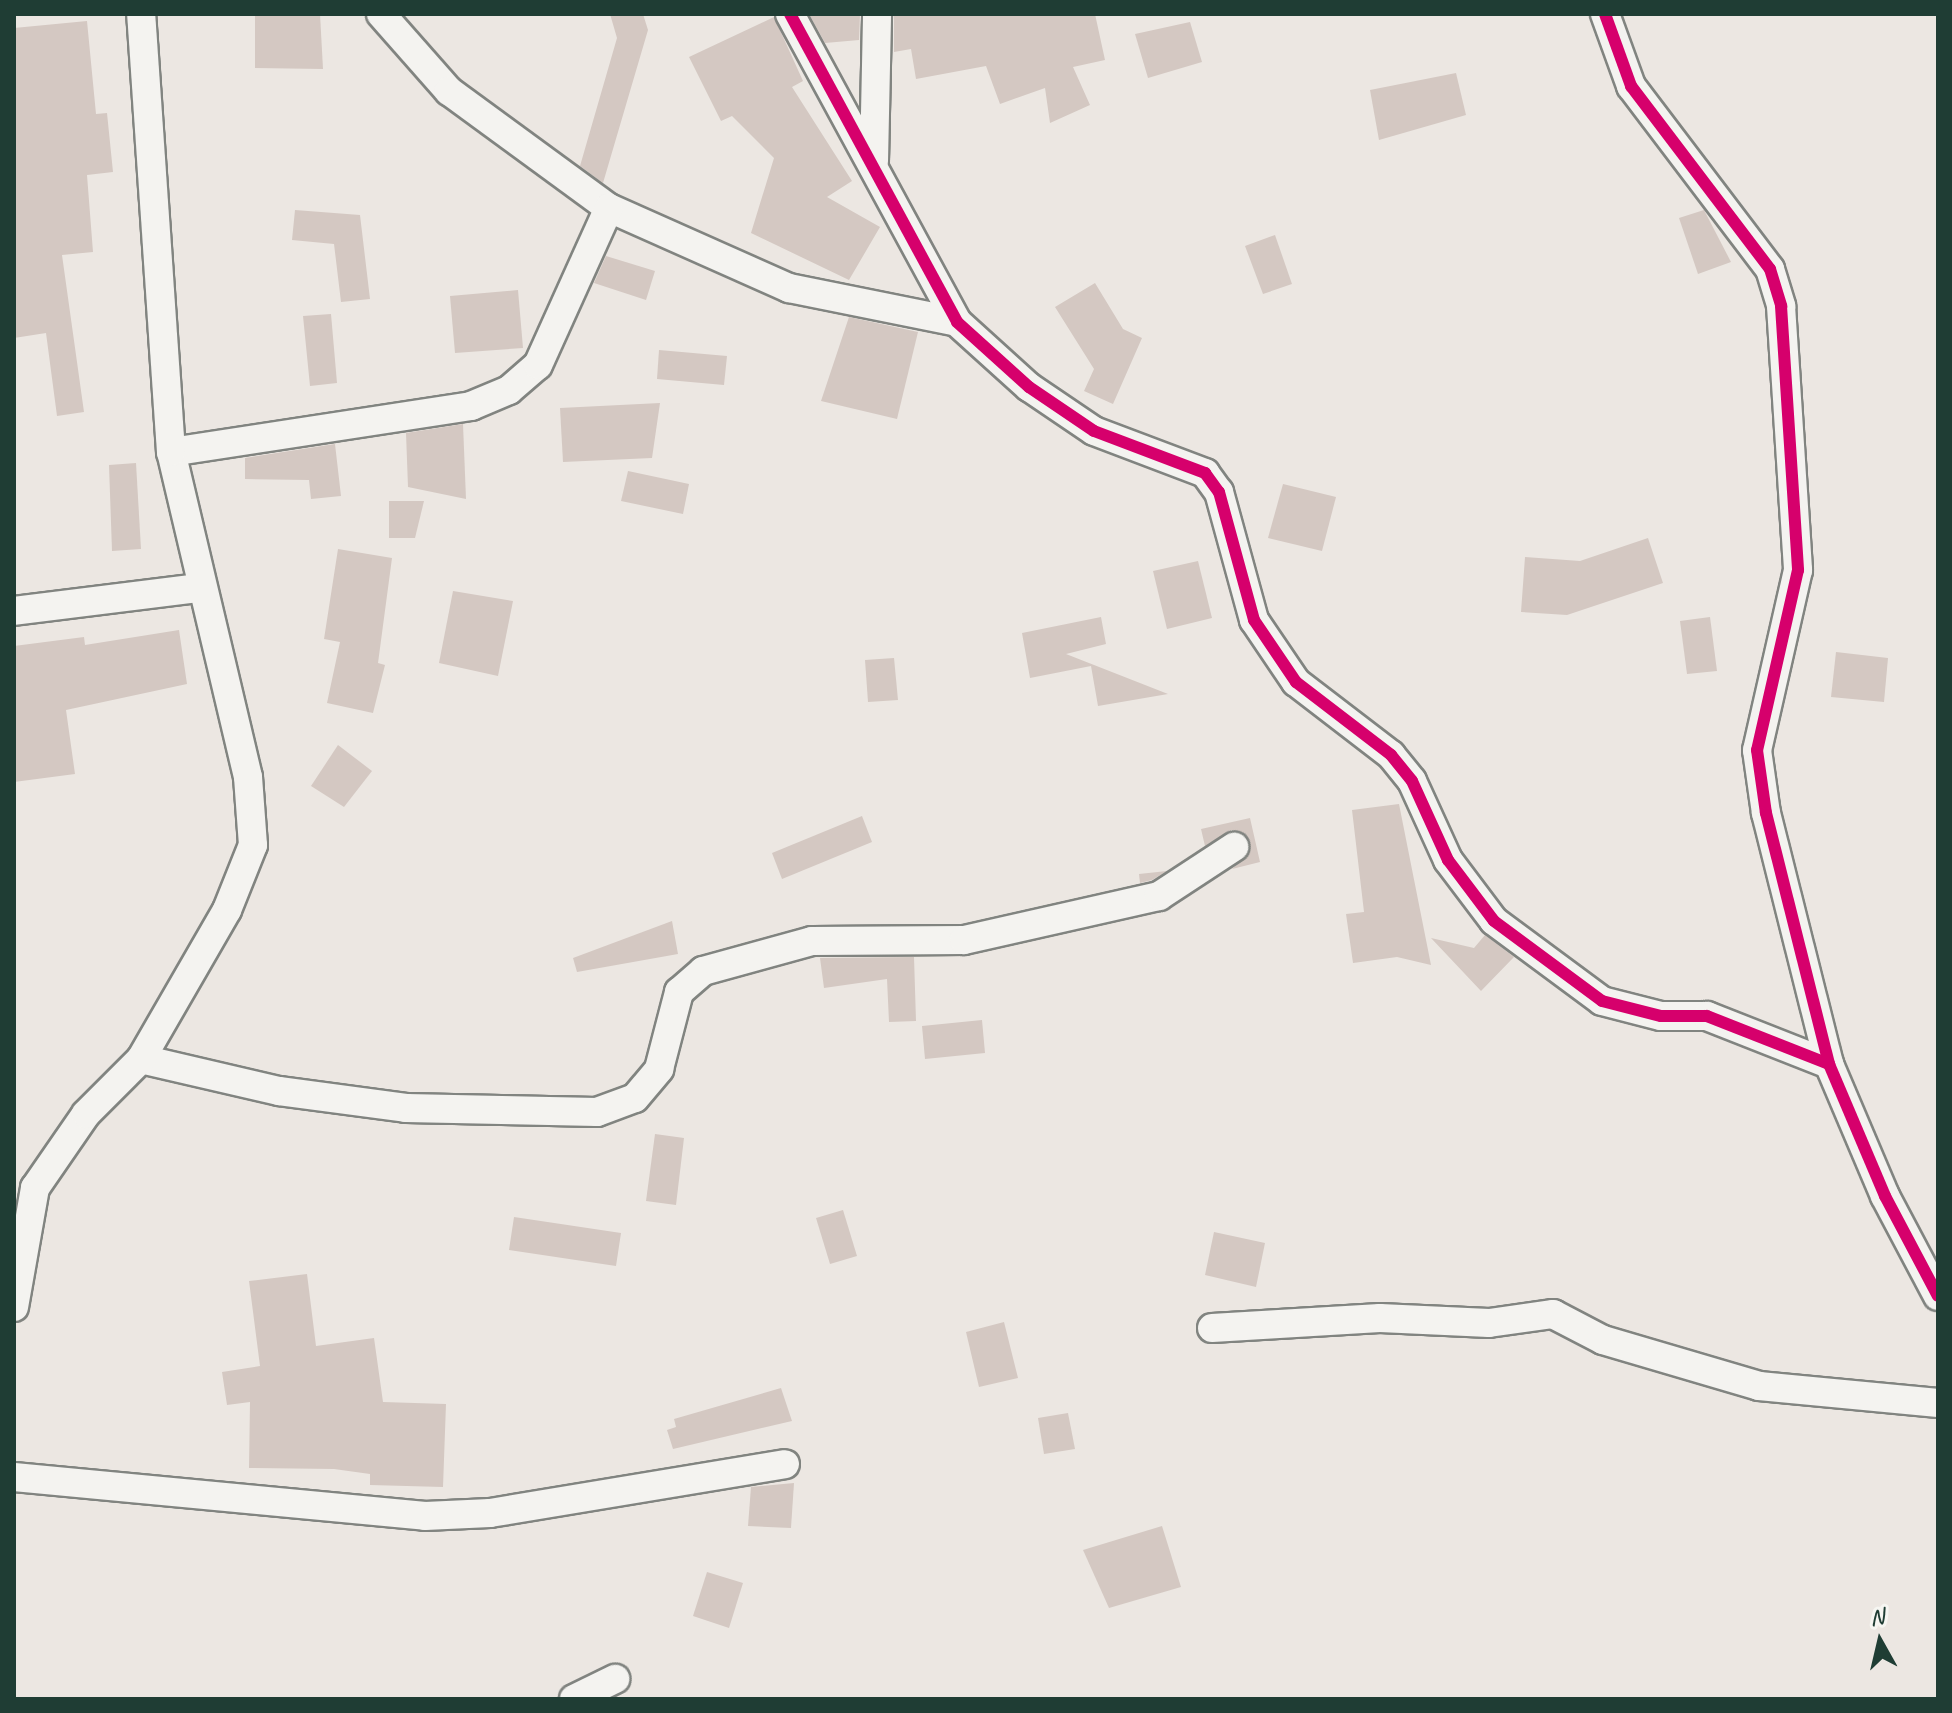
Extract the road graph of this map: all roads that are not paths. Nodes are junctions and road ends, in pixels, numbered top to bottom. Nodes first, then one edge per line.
1 (141, 14) edge
2 (381, 14) edge
3 (790, 14) edge
4 (877, 14) edge
5 (1605, 14) edge
6 (874, 161) junction
7 (609, 208) junction
8 (957, 322) junction
9 (171, 452) junction
10 (198, 588) junction
11 (14, 611) edge
12 (1234, 847) dead end
13 (141, 1059) junction
14 (1829, 1064) junction
15 (25, 1192) edge
16 (1938, 1296) edge
17 (14, 1307) edge
18 (1212, 1328) dead end
19 (1938, 1403) edge
20 (785, 1464) dead end
21 (14, 1477) edge
22 (615, 1679) dead end
23 (574, 1699) edge

1 - 9 street
2 - 7 street
3 - 6 street
4 - 6 street
5 - 14 street
6 - 8 street
7 - 8 street
7 - 9 street
8 - 14 street
9 - 10 street
10 - 11 street
10 - 13 street
12 - 13 street
13 - 15 street
14 - 16 street
15 - 17 street
18 - 19 street
20 - 21 street
22 - 23 street

